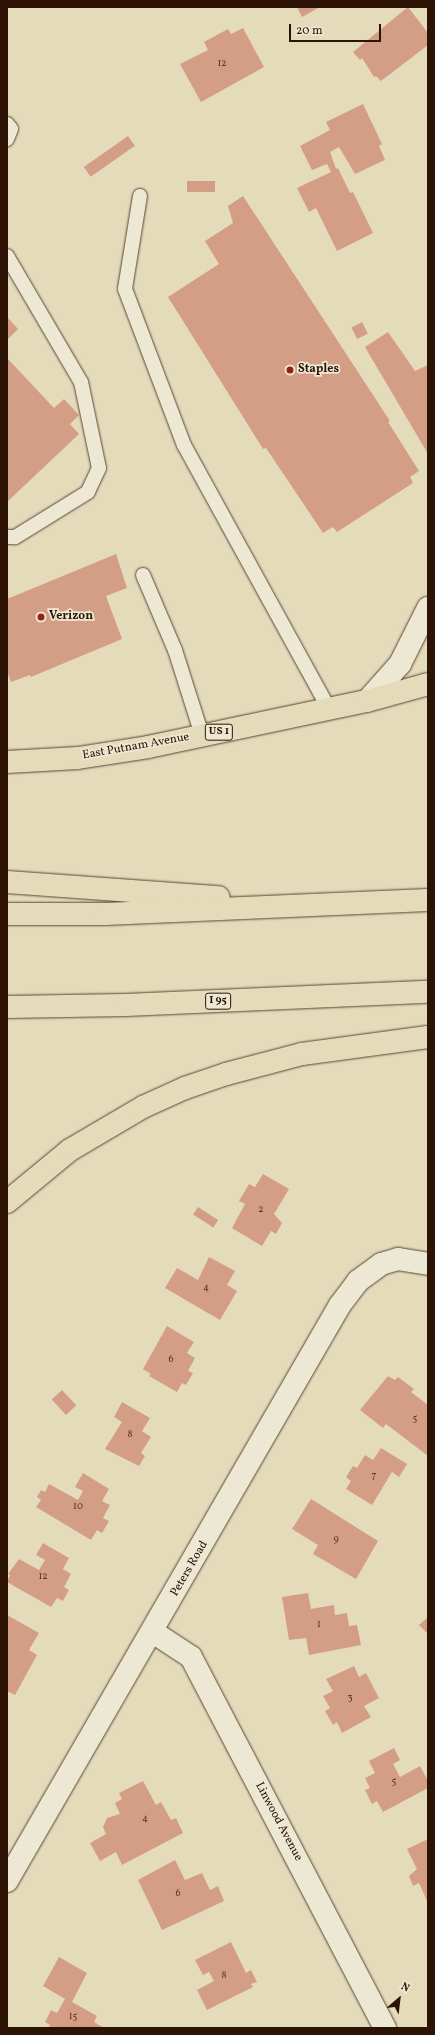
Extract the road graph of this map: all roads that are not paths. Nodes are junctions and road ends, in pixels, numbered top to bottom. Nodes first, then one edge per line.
1 (7, 124) edge
2 (7, 139) edge
3 (140, 196) dead end
4 (7, 256) edge
5 (7, 537) edge
6 (143, 575) dead end
7 (428, 608) edge
8 (428, 684) edge
9 (367, 701) junction
10 (329, 709) junction
11 (202, 735) junction
12 (7, 762) edge
13 (7, 882) edge
14 (428, 900) edge
15 (329, 905) junction
16 (7, 914) edge
17 (428, 992) edge
18 (7, 1007) edge
19 (428, 1037) edge
20 (7, 1202) edge
21 (428, 1264) edge
22 (153, 1632) junction
23 (7, 1881) edge
24 (385, 2028) edge

1 - 2 lane
3 - 10 lane
4 - 5 lane
6 - 11 lane
7 - 9 street
8 - 9 main road, East Putnam Avenue / US 1
9 - 10 main road, East Putnam Avenue / US 1
10 - 11 main road, East Putnam Avenue / US 1
11 - 12 main road, East Putnam Avenue / US 1
13 - 15 main road
14 - 15 main road
15 - 16 main road
17 - 18 main road, I 95
19 - 20 main road
21 - 22 street, Peters Road
22 - 23 street, Peters Road
22 - 24 street, Linwood Avenue

